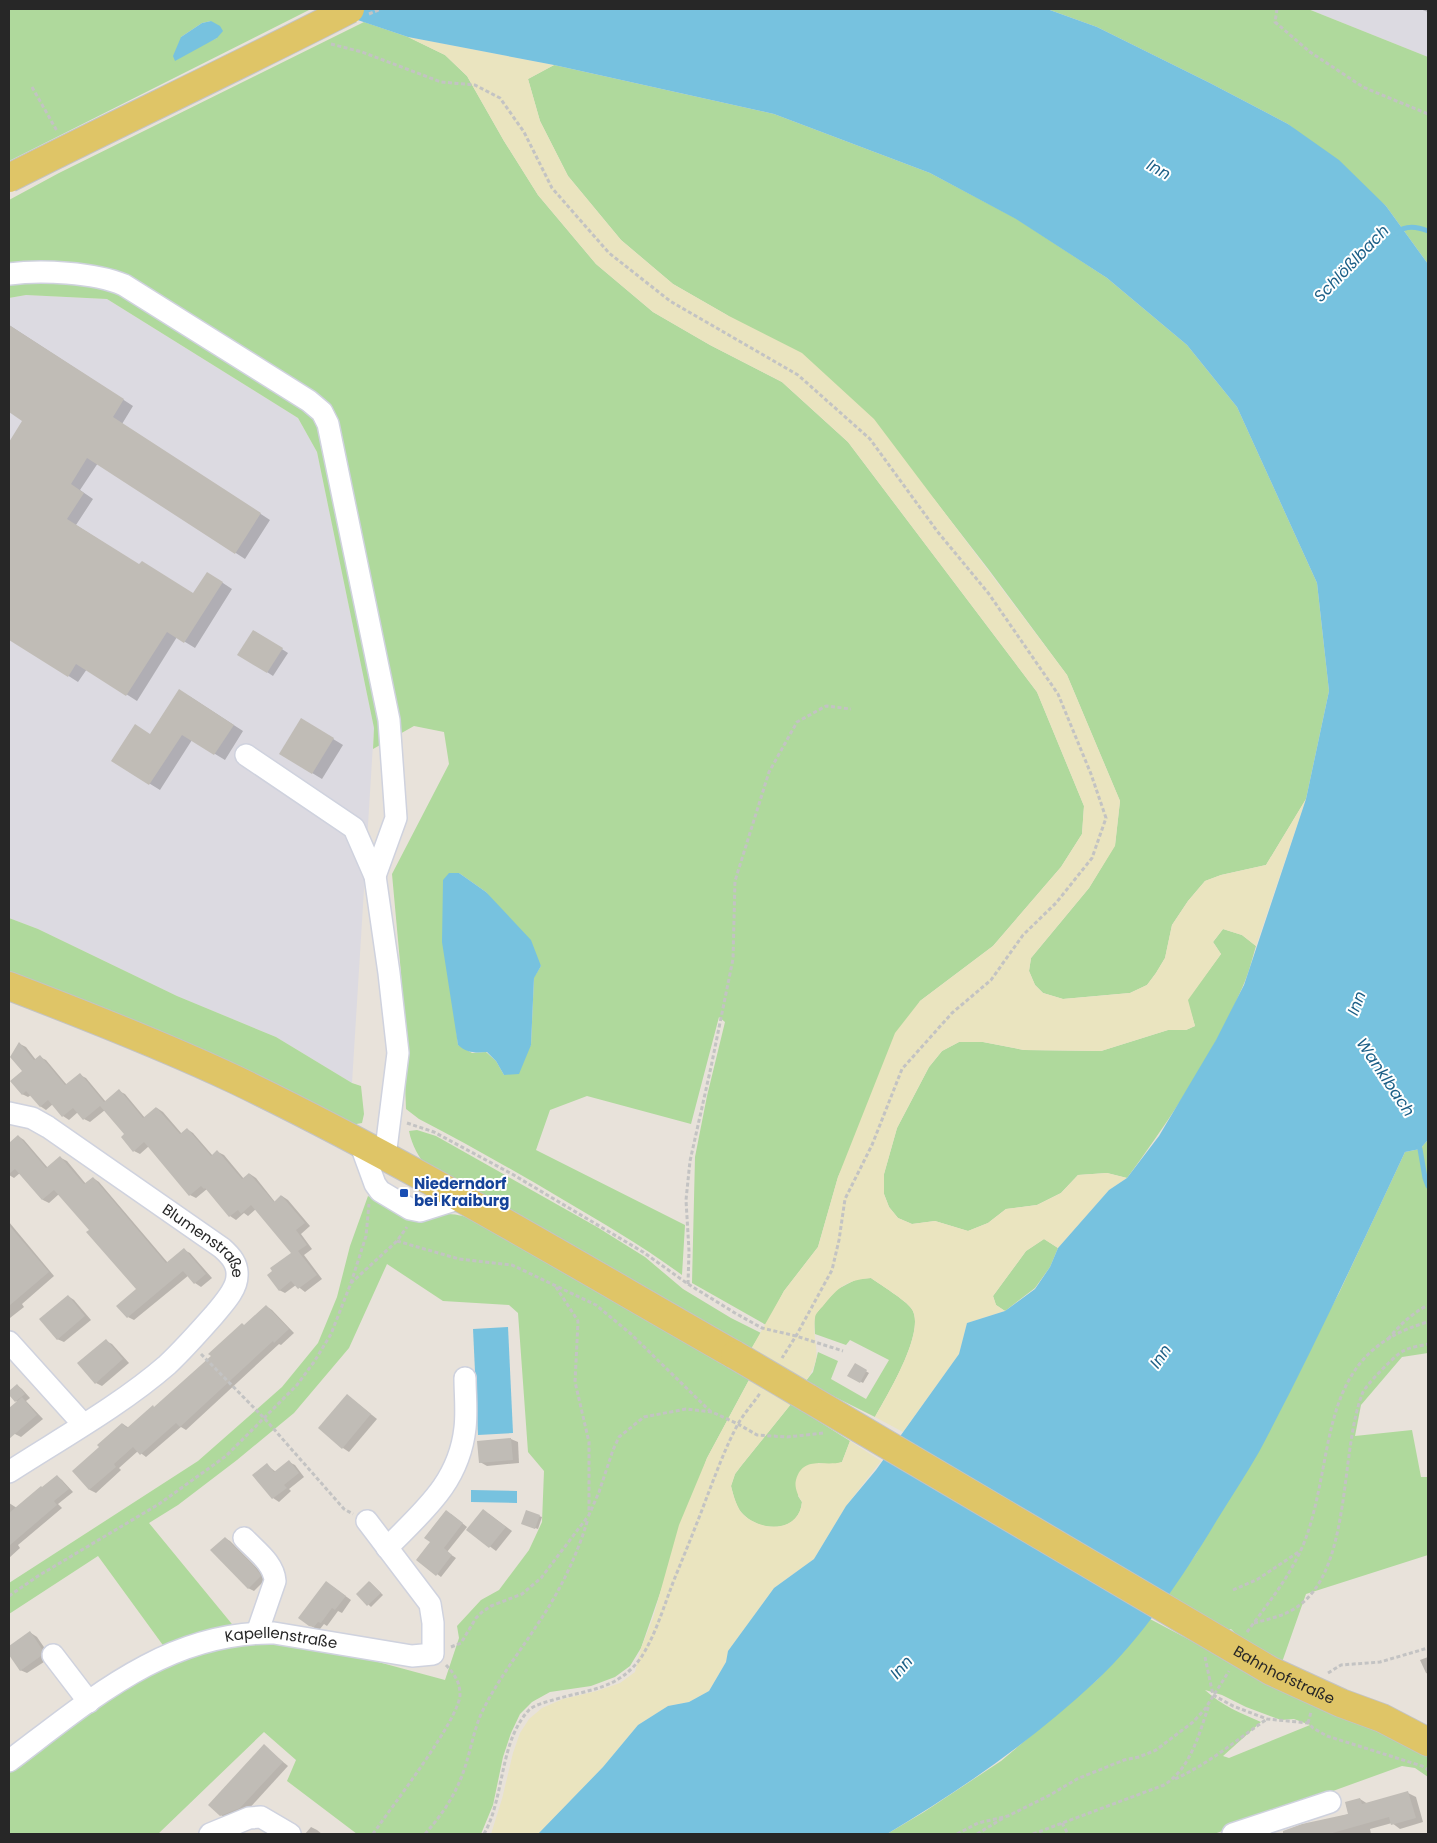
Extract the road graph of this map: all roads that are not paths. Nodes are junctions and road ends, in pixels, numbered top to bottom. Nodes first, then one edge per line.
1 (350, 9) edge
2 (9, 178) edge
3 (9, 274) edge
4 (246, 754) dead end
5 (375, 876) junction
6 (9, 986) edge
7 (9, 1113) edge
8 (360, 1144) junction
9 (386, 1157) junction
10 (461, 1198) junction
11 (9, 1342) edge
12 (465, 1378) dead end
13 (82, 1424) junction
14 (9, 1472) edge
15 (362, 1519) road end
16 (244, 1538) dead end
17 (387, 1548) junction
18 (257, 1633) junction
19 (53, 1655) dead end
20 (89, 1702) junction
21 (1382, 1718) junction
22 (1428, 1722) edge
23 (1428, 1742) edge
24 (9, 1761) edge
25 (1330, 1802) dead end
26 (210, 1834) edge
27 (290, 1834) edge
28 (1234, 1834) edge

1 - 2 main road, bridge
3 - 5 street
4 - 5 street
5 - 9 street
6 - 8 main road, Bahnhofstraße
7 - 13 street, Blumenstraße
8 - 9 main road, Bahnhofstraße
8 - 10 street
9 - 10 main road, Bahnhofstraße
10 - 21 main road, Bahnhofstraße, bridge
11 - 13 street
12 - 17 street
13 - 14 street, Blumenstraße
15 - 17 street
16 - 18 street
17 - 18 street, Kapellenstraße
18 - 20 street, Kapellenstraße
19 - 20 street
20 - 24 street, Kapellenstraße
21 - 22 main road, Bahnhofstraße
21 - 23 main road, Bahnhofstraße
25 - 28 street
26 - 27 street

